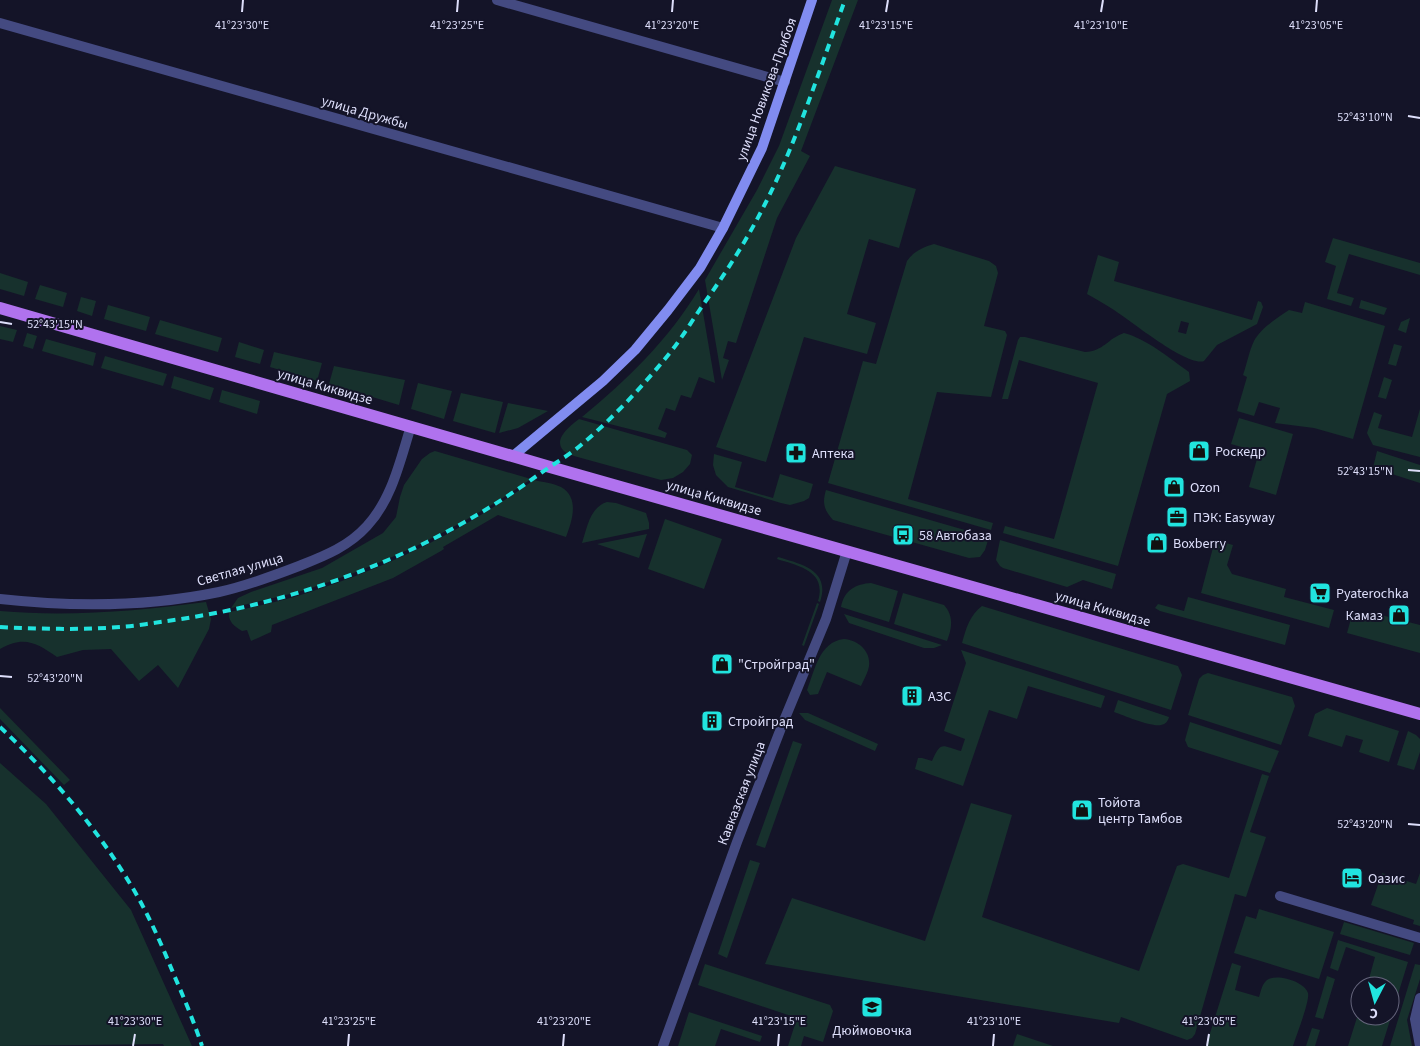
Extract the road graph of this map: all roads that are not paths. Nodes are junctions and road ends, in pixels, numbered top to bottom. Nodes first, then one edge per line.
1 (496, 0) edge
2 (812, 0) edge
3 (0, 23) edge
4 (785, 82) junction
5 (723, 228) junction
6 (0, 308) edge
7 (411, 426) junction
8 (513, 456) junction
9 (847, 550) junction
10 (0, 599) edge
11 (1420, 714) edge
12 (1280, 896) dead end
13 (1420, 938) edge
14 (1420, 998) edge
15 (663, 1046) edge
16 (1420, 1046) edge

1 - 4 street
2 - 4 street, улица Новикова-Прибоя
3 - 5 street, улица Дружбы
4 - 5 street, улица Новикова-Прибоя
5 - 8 street, улица Новикова-Прибоя
6 - 7 main road, улица Киквидзе
7 - 8 main road, улица Киквидзе
7 - 10 street, Светлая улица
8 - 9 main road, улица Киквидзе
9 - 11 main road, улица Киквидзе
9 - 15 street, Кавказская улица
12 - 13 street
14 - 16 street

